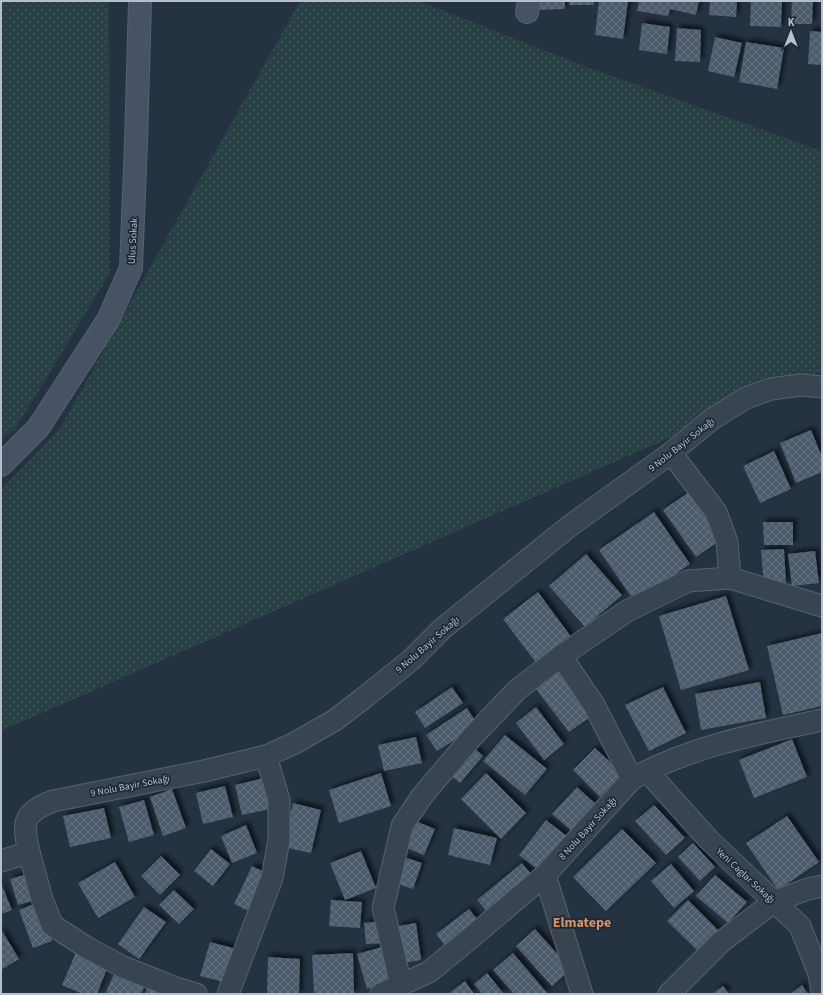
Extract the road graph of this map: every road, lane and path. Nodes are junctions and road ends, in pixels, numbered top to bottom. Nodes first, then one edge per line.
1 (140, 1) edge
2 (822, 387) edge
3 (671, 453) junction
4 (1, 465) edge
5 (730, 578) junction
6 (822, 606) edge
7 (561, 656) junction
8 (822, 720) edge
9 (266, 756) junction
10 (640, 775) junction
11 (29, 852) junction
12 (1, 861) edge
13 (545, 875) junction
14 (822, 886) edge
15 (775, 901) junction
16 (401, 985) junction
17 (822, 992) edge
18 (196, 994) edge
19 (228, 994) edge
20 (381, 994) edge
21 (582, 994) edge
22 (670, 994) edge

1 - 4 street, Ulus Sokak
2 - 3 street, 9 Nolu Bayir Sokağı
3 - 5 street
3 - 9 street, 9 Nolu Bayir Sokağı
5 - 6 street
5 - 7 street
7 - 10 street, Yeni Caglar Sokağı
7 - 16 street
8 - 10 street, 8 Nolu Bayir Sokağı
9 - 11 street, 9 Nolu Bayir Sokağı
9 - 19 street
10 - 13 street, 8 Nolu Bayir Sokağı
10 - 15 street, Yeni Caglar Sokağı
11 - 12 street
11 - 18 street
13 - 16 street, 8 Nolu Bayir Sokağı
13 - 21 street
14 - 15 street
15 - 17 street, Yeni Caglar Sokağı
15 - 22 street
16 - 20 street, 8 Nolu Bayir Sokağı

